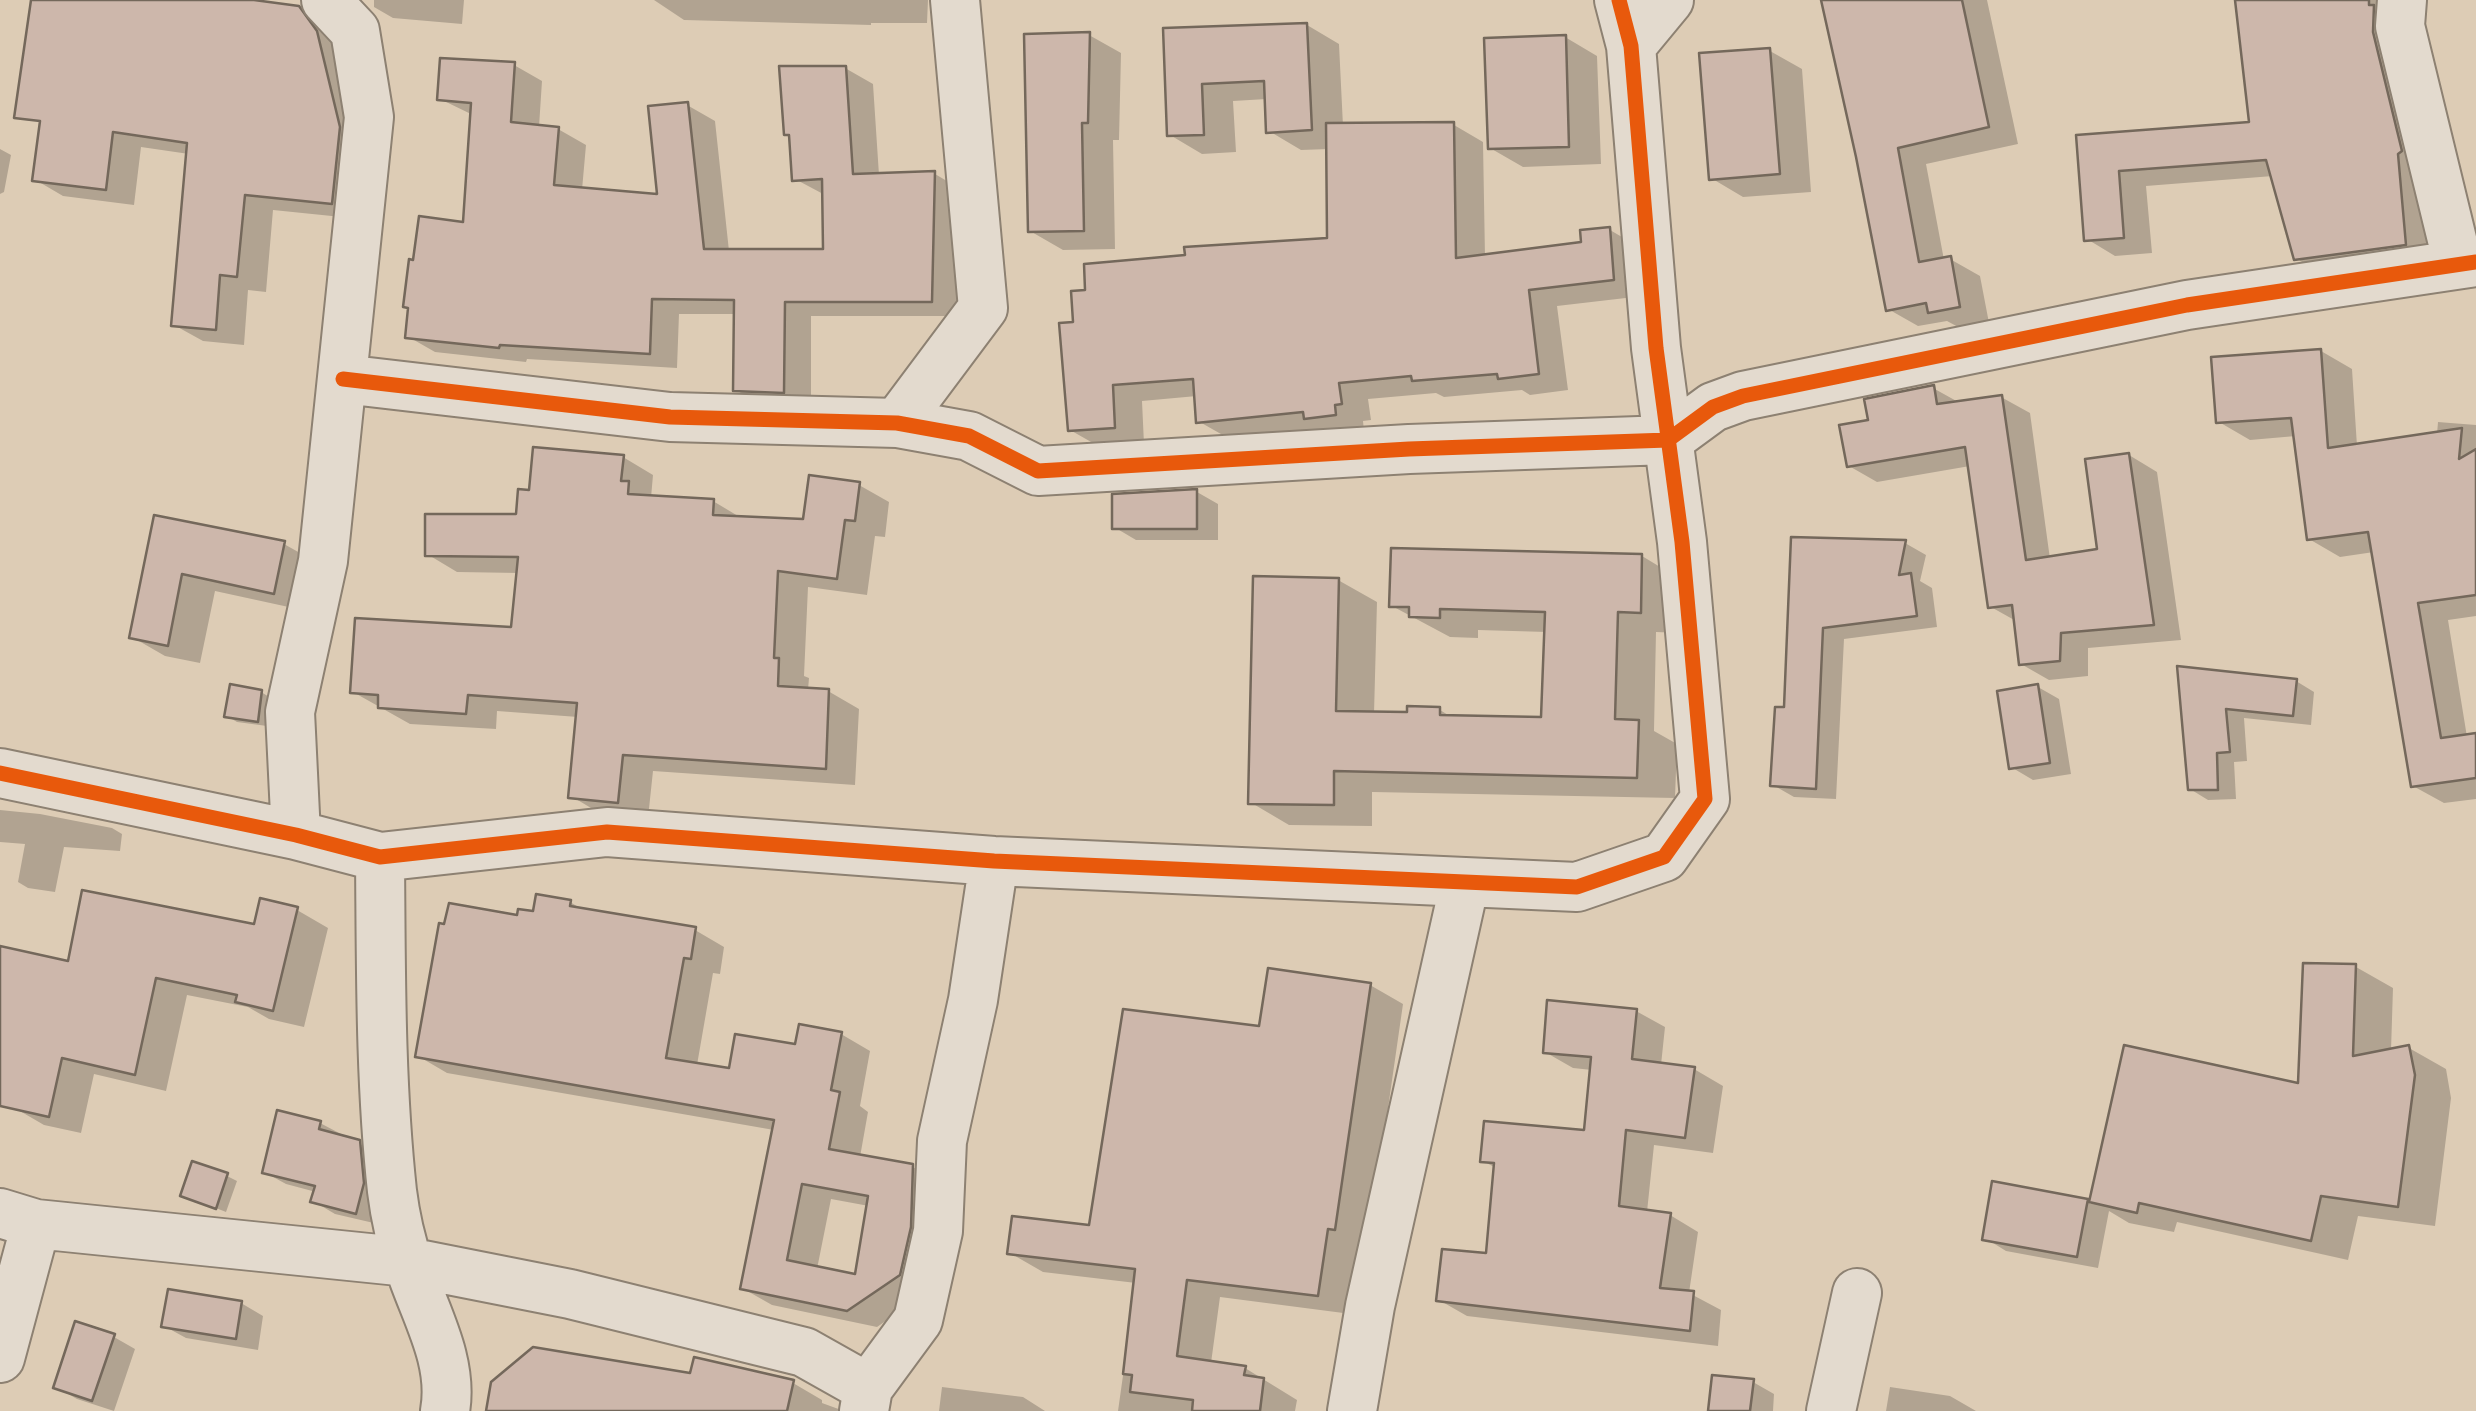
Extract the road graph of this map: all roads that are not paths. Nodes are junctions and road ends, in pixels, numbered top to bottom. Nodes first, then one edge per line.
1 (326, 0) edge
2 (955, 0) edge
3 (1619, 0) edge
4 (1669, 0) edge
5 (2402, 0) edge
6 (1630, 46) junction
7 (2467, 263) edge
8 (343, 379) junction
9 (897, 424) junction
10 (1668, 440) junction
11 (0, 773) edge
12 (296, 835) junction
13 (380, 856) junction
14 (994, 861) junction
15 (1465, 882) junction
16 (18, 1219) edge
17 (408, 1262) junction
18 (1857, 1294) dead end
19 (0, 1358) edge
20 (866, 1400) edge
21 (444, 1411) edge
22 (1352, 1411) edge
23 (1831, 1411) edge

1 - 8 street
2 - 9 street
3 - 6 street
4 - 6 street
5 - 7 street
6 - 10 street
7 - 10 street
8 - 9 street
8 - 12 street
9 - 10 street
10 - 15 street
11 - 12 street
12 - 13 street
13 - 14 street
13 - 17 street
14 - 15 street
14 - 20 street
15 - 22 street
16 - 17 street
16 - 19 street
17 - 20 street
17 - 21 street
18 - 23 street

